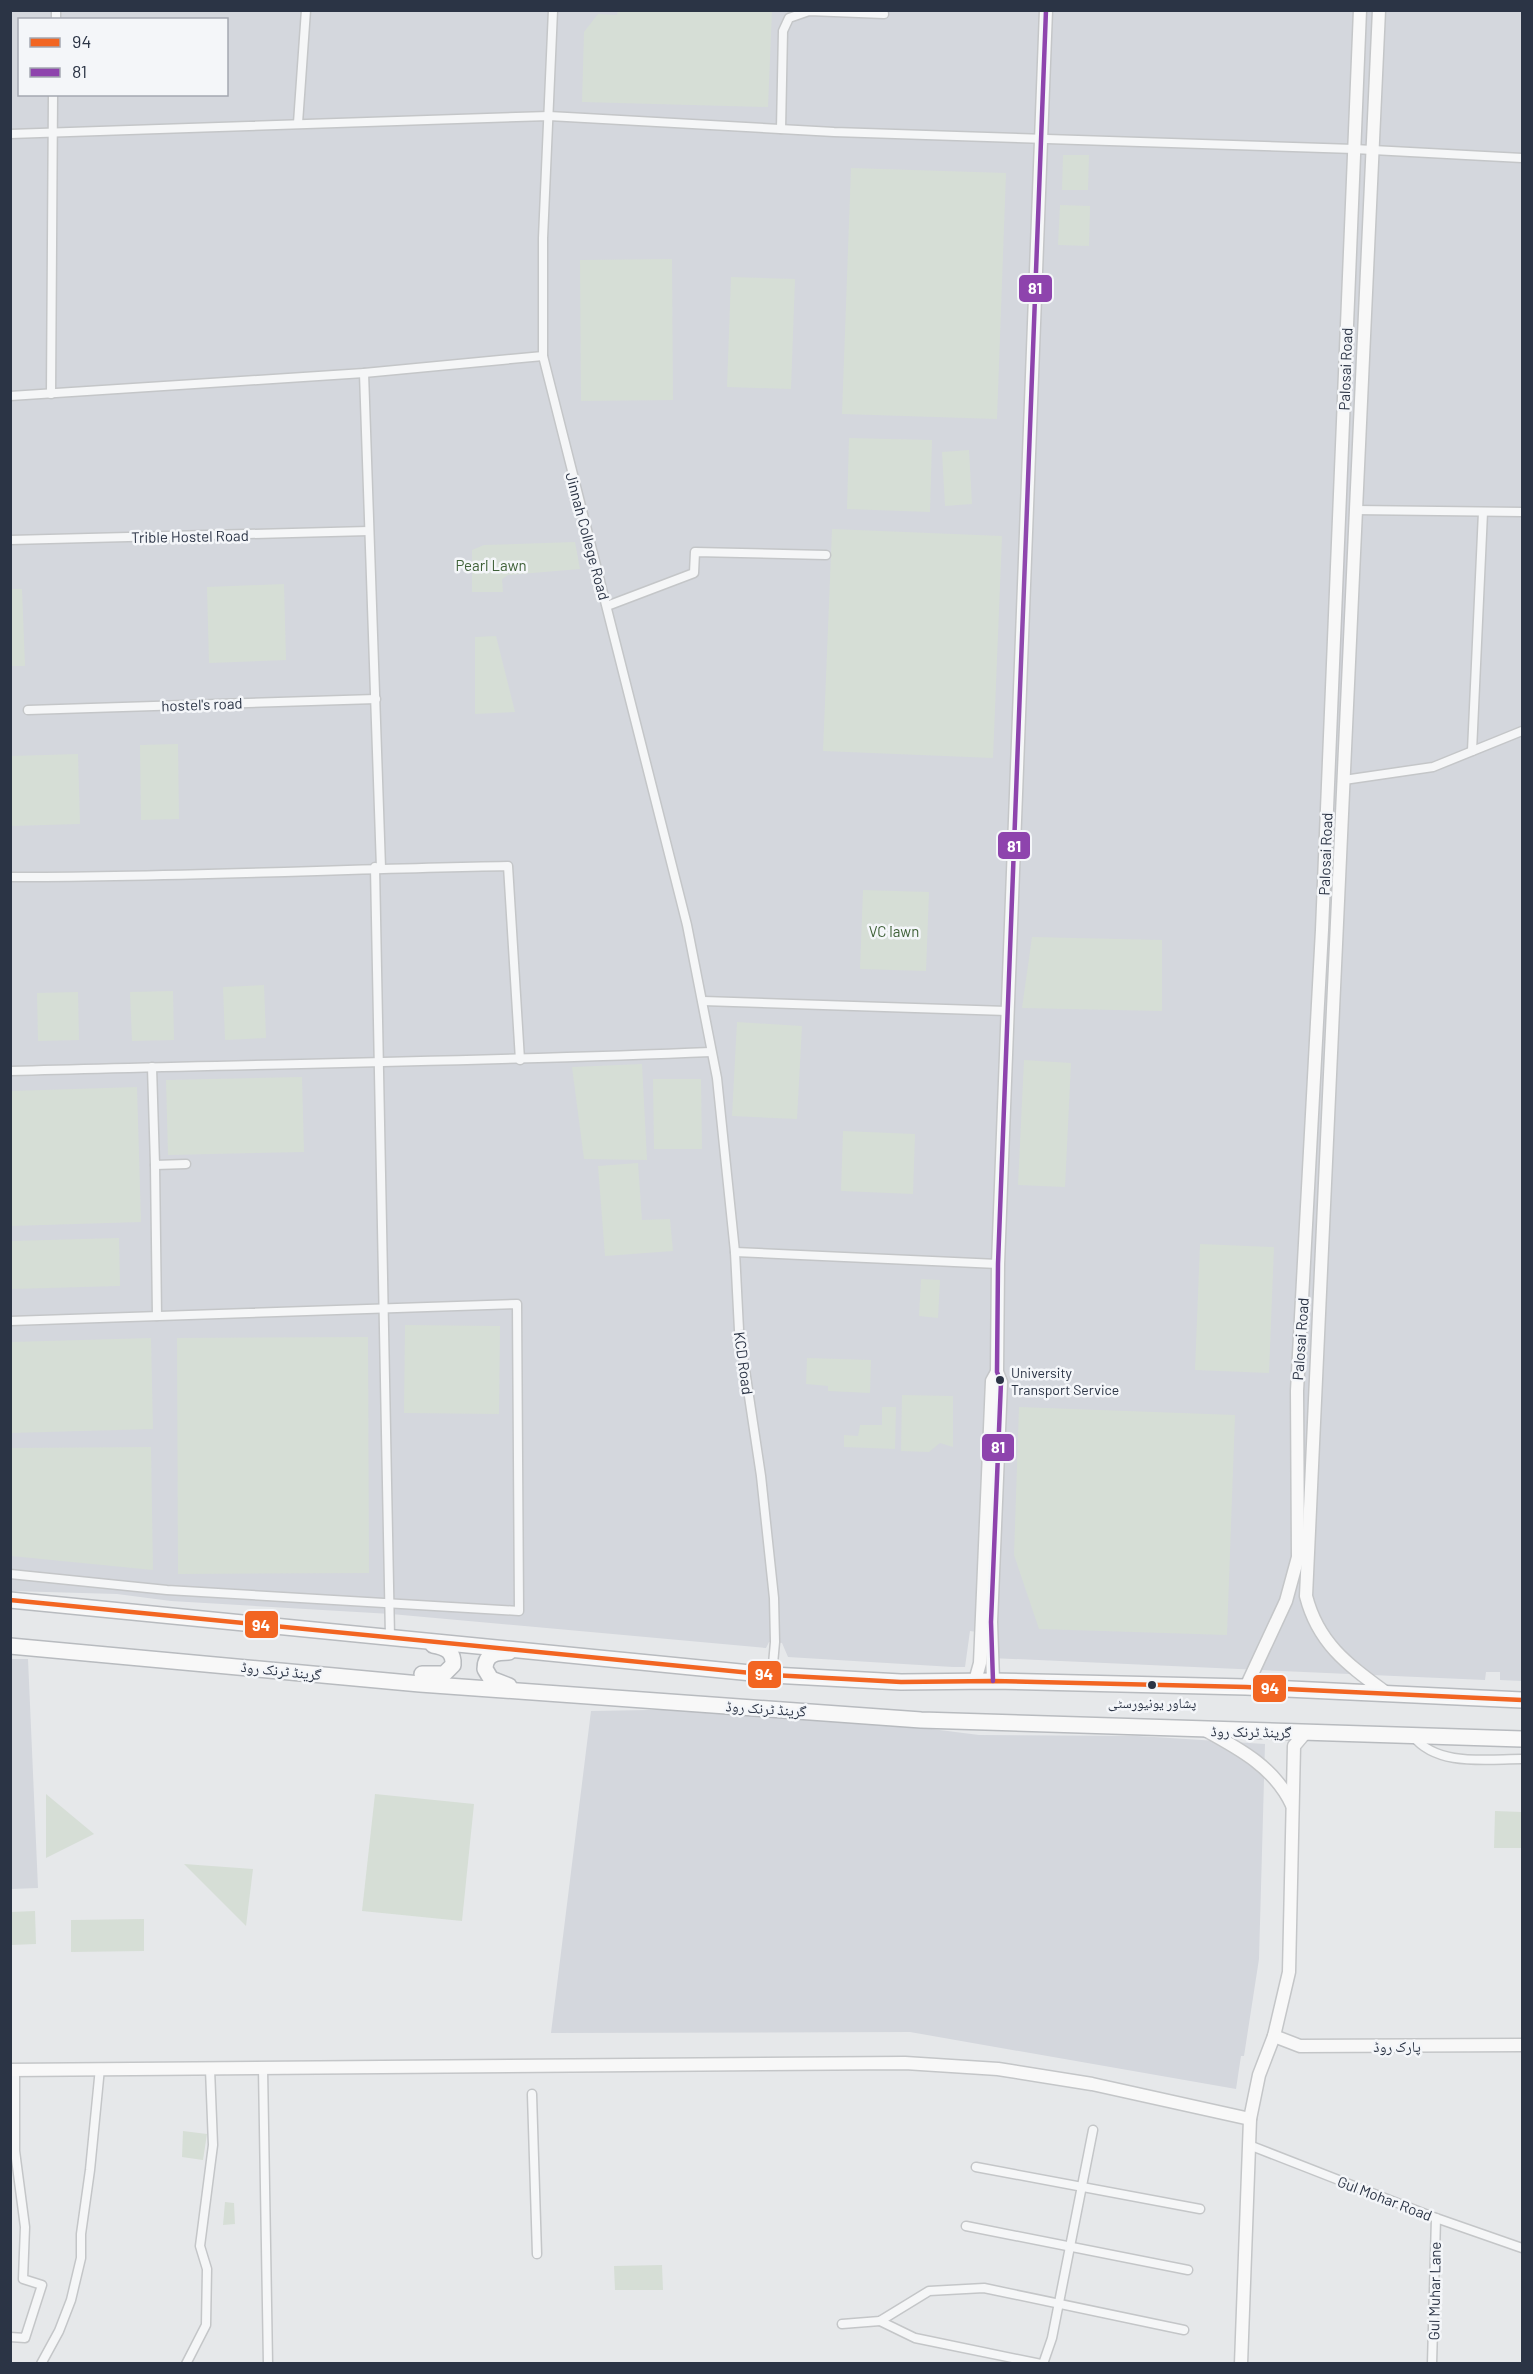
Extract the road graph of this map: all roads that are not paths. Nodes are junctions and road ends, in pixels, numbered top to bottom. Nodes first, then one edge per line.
1 (306, 10) edge
2 (553, 10) edge
3 (1046, 10) edge
4 (1360, 10) edge
5 (1379, 10) edge
6 (884, 14) dead end
7 (53, 96) edge
8 (549, 116) junction
9 (298, 123) junction
10 (781, 129) junction
11 (10, 134) edge
12 (52, 134) junction
13 (1041, 138) junction
14 (1354, 149) junction
15 (1374, 151) junction
16 (1522, 158) edge
17 (543, 356) junction
18 (364, 373) junction
19 (51, 394) junction
20 (10, 396) edge
21 (1339, 508) junction
22 (1355, 510) junction
23 (1483, 512) junction
24 (1522, 512) edge
25 (369, 531) junction
26 (10, 540) edge
27 (826, 555) dead end
28 (607, 606) junction
29 (376, 699) junction
30 (28, 710) dead end
31 (1330, 718) junction
32 (1347, 719) junction
33 (1522, 731) edge
34 (1472, 751) junction
35 (1344, 780) junction
36 (378, 868) junction
37 (10, 877) edge
38 (703, 1001) junction
39 (1007, 1011) junction
40 (711, 1052) junction
41 (381, 1060) junction
42 (520, 1060) junction
43 (152, 1067) junction
44 (10, 1071) edge
45 (186, 1164) dead end
46 (155, 1165) junction
47 (735, 1252) junction
48 (998, 1264) junction
49 (384, 1310) junction
50 (157, 1316) junction
51 (10, 1321) edge
52 (997, 1372) junction
53 (1304, 1522) junction
54 (10, 1574) edge
55 (10, 1600) edge
56 (391, 1604) junction
57 (392, 1637) junction
58 (10, 1646) edge
59 (536, 1650) junction
60 (772, 1675) junction
61 (336, 1676) junction
62 (975, 1681) junction
63 (993, 1681) junction
64 (1246, 1687) junction
65 (1385, 1692) junction
66 (559, 1693) junction
67 (1522, 1700) edge
68 (1206, 1730) junction
69 (1305, 1733) junction
70 (1413, 1735) junction
71 (1522, 1739) edge
72 (1522, 1759) edge
73 (1294, 1809) junction
74 (1274, 2036) junction
75 (1522, 2045) edge
76 (100, 2068) junction
77 (263, 2068) junction
78 (13, 2069) edge
79 (210, 2069) junction
80 (532, 2094) dead end
81 (1250, 2119) junction
82 (1093, 2130) dead end
83 (1249, 2145) junction
84 (976, 2167) dead end
85 (1082, 2187) junction
86 (1200, 2209) dead end
87 (1436, 2218) junction
88 (966, 2226) dead end
89 (1070, 2247) junction
90 (1522, 2248) edge
91 (537, 2254) dead end
92 (1188, 2270) dead end
93 (1058, 2304) junction
94 (880, 2321) junction
95 (842, 2324) dead end
96 (1184, 2330) dead end
97 (10, 2337) edge
98 (41, 2364) edge
99 (186, 2364) edge
100 (268, 2364) edge
101 (1042, 2364) edge
102 (1241, 2364) edge
103 (1432, 2364) edge

1 - 9 street
2 - 8 street, Jinnah College Road
3 - 13 street
4 - 14 street, Palosai Road
5 - 15 street
6 - 10 street
7 - 12 street
8 - 9 street
8 - 10 street
8 - 17 street, Jinnah College Road
9 - 12 street
10 - 13 street
11 - 12 street
12 - 19 street
13 - 14 street
13 - 39 street
14 - 15 street
14 - 21 street, Palosai Road
15 - 16 street
15 - 22 street
17 - 18 street
17 - 28 street, Jinnah College Road
18 - 19 street
18 - 25 street
19 - 20 street
21 - 22 street
21 - 31 street, Palosai Road
22 - 23 street
22 - 32 street
23 - 24 street
23 - 34 street
25 - 26 street, Trible Hostel Road
25 - 29 street
27 - 28 street
28 - 38 street, Jinnah College Road
29 - 30 street, hostel's road
29 - 36 street
31 - 32 street
31 - 53 street, Palosai Road
32 - 35 street
33 - 34 street
34 - 35 street
35 - 53 street
36 - 37 street
36 - 41 street
36 - 42 street
38 - 39 street
38 - 40 street, Jinnah College Road
39 - 48 street
40 - 42 street
40 - 47 street, KCD Road
41 - 42 street
41 - 43 street
41 - 49 street
43 - 44 street
43 - 46 street
45 - 46 street
46 - 50 street
47 - 48 street
47 - 60 street, KCD Road
48 - 52 street
49 - 50 street
49 - 56 street
49 - 56 street
50 - 51 street
52 - 62 street
52 - 63 street
53 - 64 street, Palosai Road
53 - 65 street
54 - 56 street
55 - 57 highway
56 - 57 street
57 - 59 highway
57 - 61 highway
58 - 61 highway, گرینڈ ٹرنک روڈ
59 - 60 highway
59 - 66 highway
60 - 62 highway
61 - 66 highway, گرینڈ ٹرنک روڈ
62 - 63 highway
63 - 64 highway
64 - 65 highway
65 - 67 highway
66 - 68 highway, گرینڈ ٹرنک روڈ
68 - 69 highway, گرینڈ ٹرنک روڈ
68 - 73 street
69 - 70 highway, گرینڈ ٹرنک روڈ
69 - 73 street
70 - 71 highway, گرینڈ ٹرنک روڈ
70 - 72 street
73 - 74 street
74 - 75 street, پارک روڈ
74 - 81 street
76 - 78 street
76 - 79 street
76 - 98 street
77 - 79 street
77 - 81 street
77 - 100 street
78 - 97 street
79 - 99 street
80 - 91 street
81 - 83 street
82 - 85 street
83 - 87 street, Gul Mohar Road
83 - 102 street
84 - 85 street
85 - 86 street
85 - 89 street
87 - 90 street, Gul Mohar Road
87 - 103 street, Gul Muhar Lane
88 - 89 street
89 - 92 street
89 - 93 street
93 - 94 street
93 - 96 street
93 - 101 street
94 - 95 street
94 - 101 street

